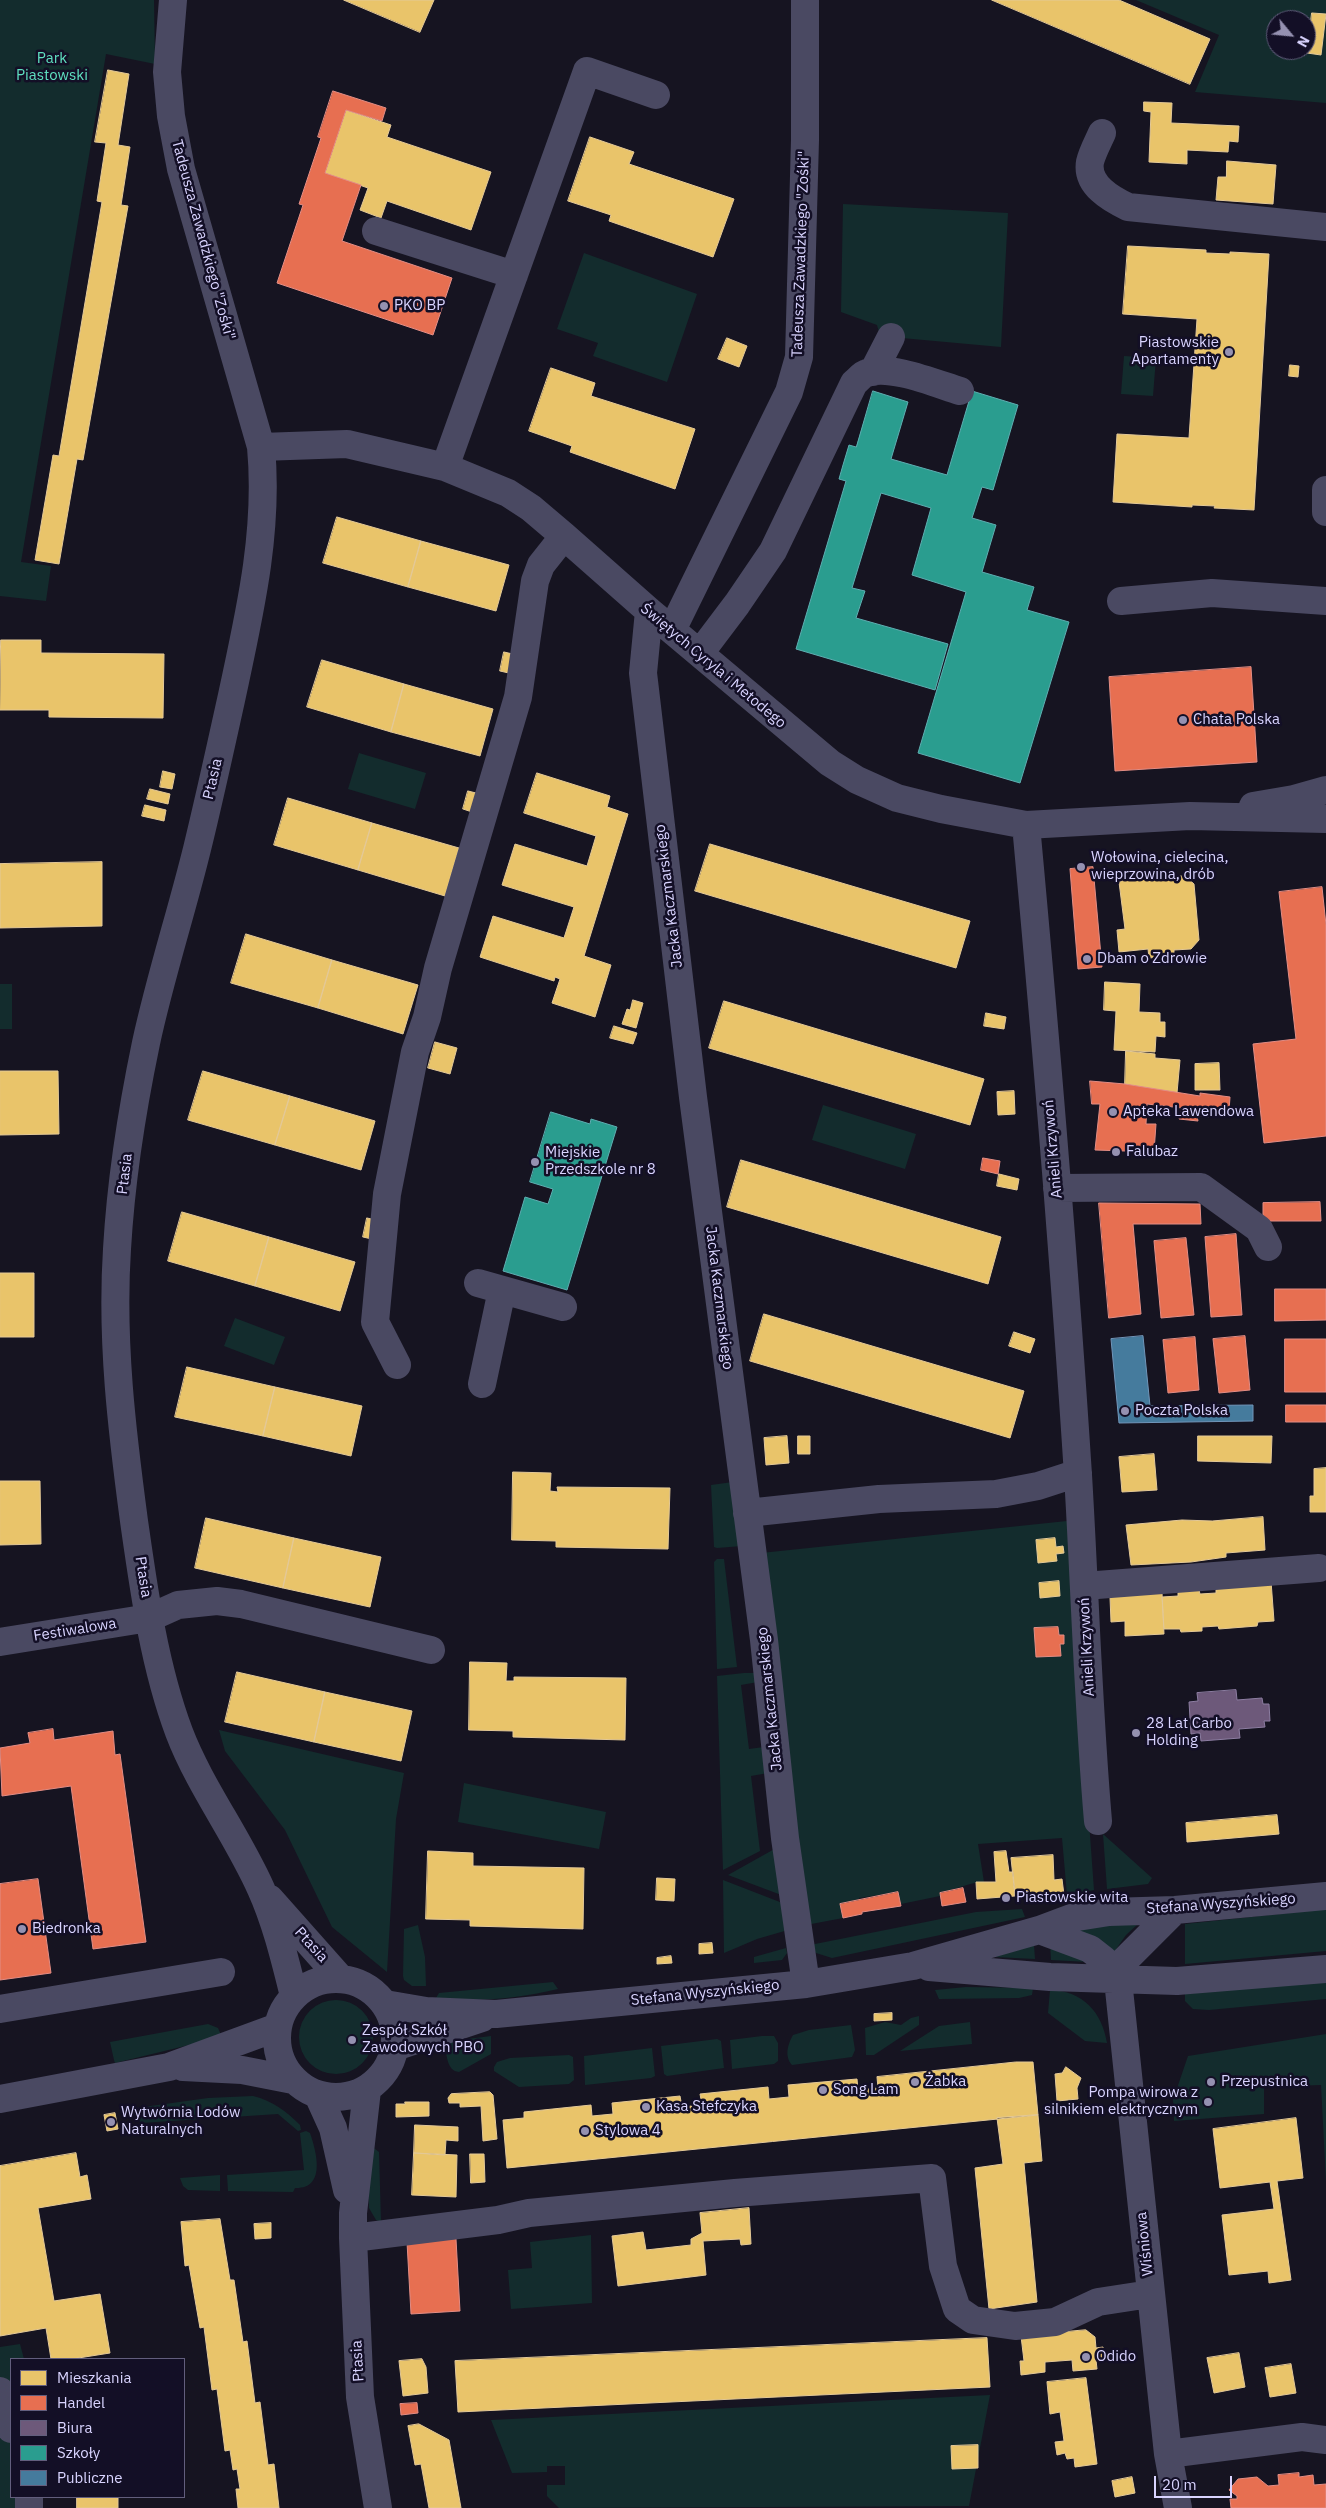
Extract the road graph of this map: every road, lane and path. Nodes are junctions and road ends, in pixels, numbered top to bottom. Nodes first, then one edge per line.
1 (173, 0) edge
2 (805, 0) edge
3 (656, 94) dead end
4 (1102, 133) dead end
5 (1326, 226) edge
6 (376, 231) dead end
7 (514, 275) junction
8 (891, 337) dead end
9 (873, 372) junction
10 (960, 391) dead end
11 (261, 447) junction
12 (445, 467) junction
13 (1326, 490) edge
14 (1326, 512) edge
15 (564, 536) junction
16 (1121, 601) dead end
17 (1326, 601) edge
18 (649, 611) junction
19 (672, 630) junction
20 (700, 653) junction
21 (1326, 790) edge
22 (1190, 816) junction
23 (1326, 819) edge
24 (1026, 824) junction
25 (1057, 1188) junction
26 (1268, 1247) dead end
27 (563, 1307) dead end
28 (398, 1365) dead end
29 (482, 1384) dead end
30 (1078, 1473) junction
31 (747, 1512) junction
32 (1319, 1568) dead end
33 (1084, 1586) junction
34 (149, 1618) junction
35 (0, 1642) edge
36 (432, 1650) dead end
37 (1098, 1821) dead end
38 (261, 1889) junction
39 (1326, 1896) edge
40 (1175, 1910) junction
41 (1039, 1930) junction
42 (913, 1966) junction
43 (1326, 1969) edge
44 (221, 1972) dead end
45 (341, 1979) junction
46 (1118, 1980) junction
47 (806, 1984) junction
48 (294, 1996) junction
49 (385, 2004) junction
50 (0, 2009) edge
51 (496, 2014) junction
52 (278, 2027) junction
53 (395, 2047) junction
54 (169, 2066) junction
55 (293, 2080) junction
56 (367, 2090) junction
57 (318, 2095) junction
58 (0, 2099) edge
59 (353, 2226) junction
60 (1150, 2294) junction
61 (0, 2391) edge
62 (10, 2426) edge
63 (1326, 2440) edge
64 (1168, 2454) junction
65 (378, 2508) edge
66 (1178, 2508) edge

1 - 11 street, Tadeusza Zawadzkiego "Zośki"
2 - 19 street, Tadeusza Zawadzkiego "Zośki"
3 - 7 street
4 - 5 street
6 - 7 street
7 - 12 street
8 - 9 street
9 - 10 street
9 - 20 street
11 - 12 street, Świętych Cyryla i Metodego
11 - 34 street, Ptasia
12 - 15 street, Świętych Cyryla i Metodego
13 - 14 street
15 - 18 street, Świętych Cyryla i Metodego
15 - 28 street
16 - 17 street
18 - 19 street, Świętych Cyryla i Metodego
18 - 31 street, Jacka Kaczmarskiego
19 - 20 street, Świętych Cyryla i Metodego
20 - 24 street, Świętych Cyryla i Metodego
21 - 22 street
22 - 23 street
22 - 24 street, Świętych Cyryla i Metodego
24 - 25 street, Anieli Krzywoń
25 - 26 street
25 - 30 street, Anieli Krzywoń
27 - 29 street
30 - 31 street
30 - 33 street, Anieli Krzywoń
31 - 47 street, Jacka Kaczmarskiego
32 - 33 street
33 - 37 street, Anieli Krzywoń
34 - 35 street, Festiwalowa
34 - 36 street, Festiwalowa
34 - 38 street, Ptasia
38 - 45 street, Ptasia
38 - 48 street, Ptasia
39 - 40 street, Stefana Wyszyńskiego
40 - 41 street, Stefana Wyszyńskiego
40 - 46 street
41 - 42 street, Stefana Wyszyńskiego
41 - 46 street
42 - 46 street, Stefana Wyszyńskiego
42 - 47 street, Stefana Wyszyńskiego
43 - 46 street, Stefana Wyszyńskiego
44 - 50 street
45 - 48 street
45 - 49 street
46 - 60 street, Wiśniowa
47 - 51 street, Stefana Wyszyńskiego
48 - 52 street
49 - 51 street, Stefana Wyszyńskiego
49 - 53 street
51 - 53 street, Stefana Wyszyńskiego
52 - 54 street
52 - 55 street
53 - 56 street
54 - 55 street
54 - 58 street
55 - 57 street
56 - 57 street
56 - 59 street, Ptasia
57 - 59 street, Ptasia
59 - 60 street
59 - 65 street, Ptasia
60 - 64 street, Wiśniowa
61 - 62 street
63 - 64 street
64 - 66 street, Wiśniowa

